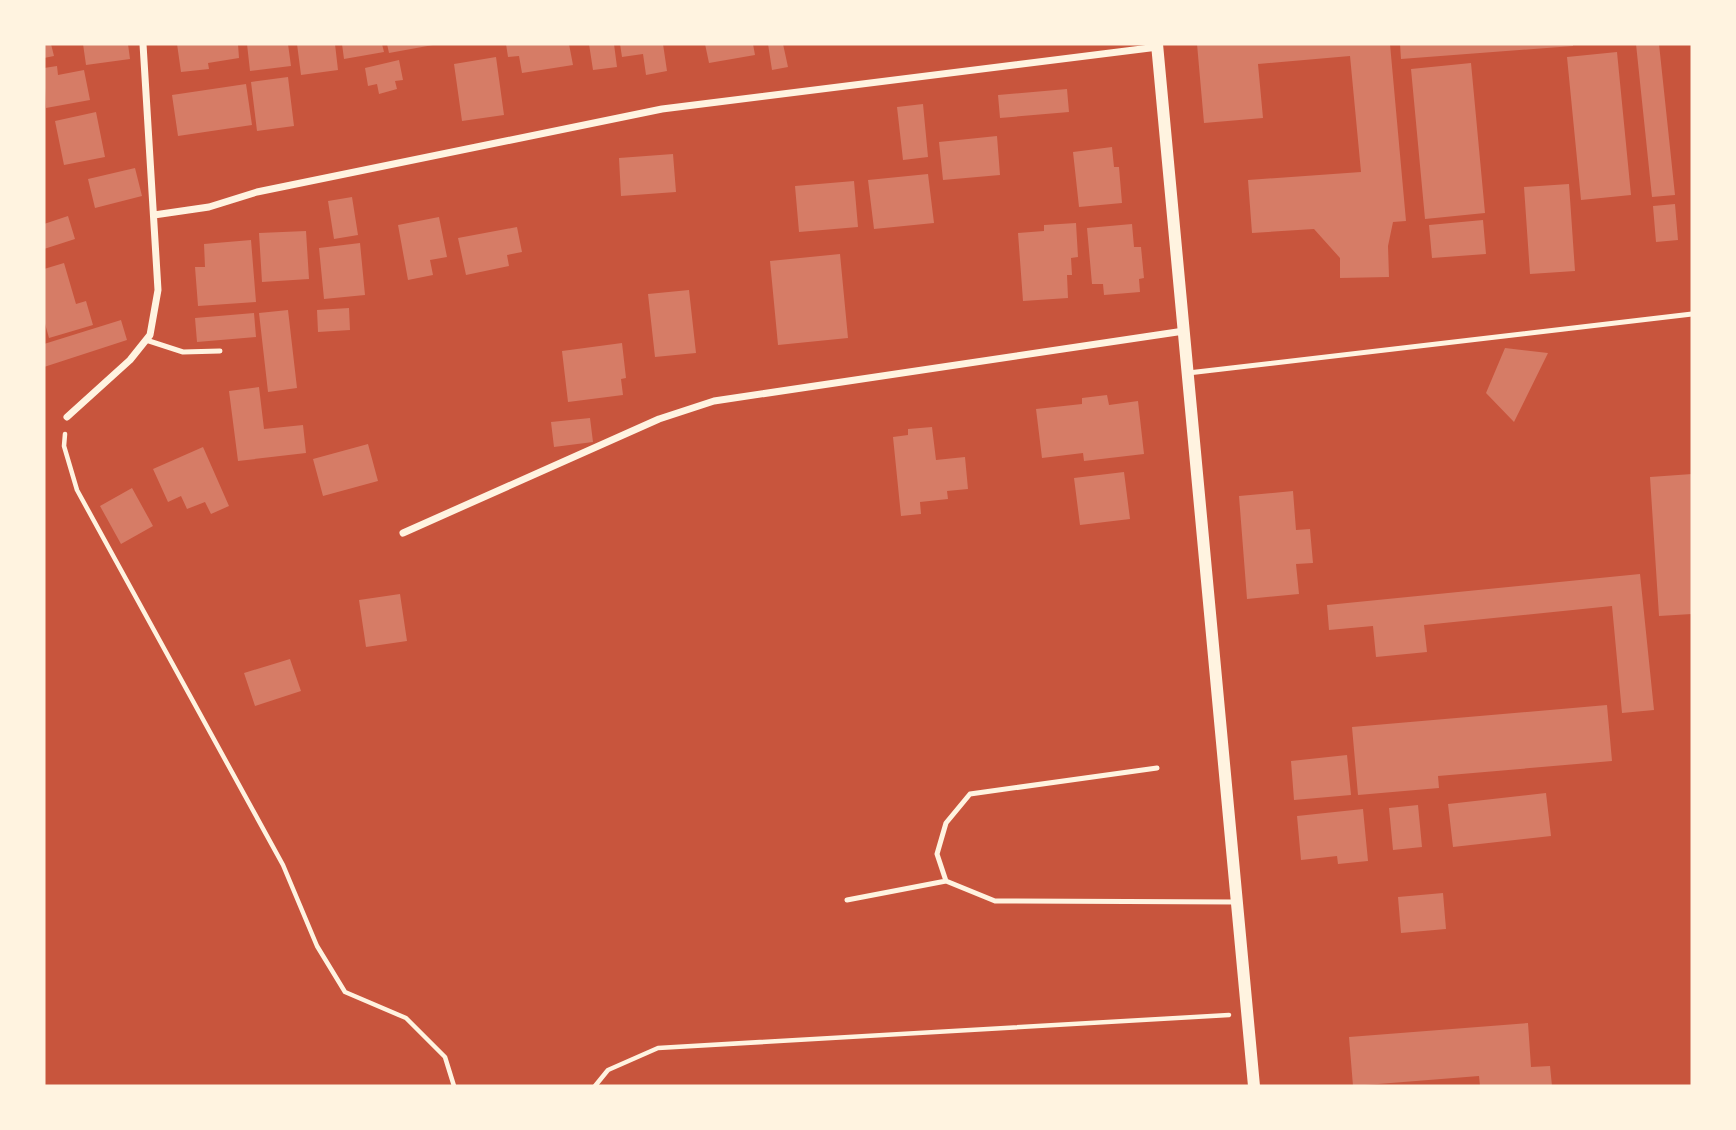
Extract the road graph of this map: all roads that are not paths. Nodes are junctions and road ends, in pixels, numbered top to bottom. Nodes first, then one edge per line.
1 (143, 44) edge
2 (1158, 45) edge
3 (153, 215) junction
4 (1692, 314) edge
5 (1184, 331) junction
6 (146, 340) junction
7 (220, 351) dead end
8 (1187, 373) junction
9 (67, 417) road end
10 (402, 533) dead end
11 (1157, 768) dead end
12 (946, 881) junction
13 (847, 900) dead end
14 (1237, 902) junction
15 (1254, 1086) edge

1 - 3 street
2 - 3 street
2 - 5 street
3 - 6 street
4 - 8 lane
5 - 8 street
5 - 10 street
6 - 7 lane
6 - 9 street
8 - 14 street
11 - 12 lane
12 - 13 lane
12 - 14 lane
14 - 15 street

